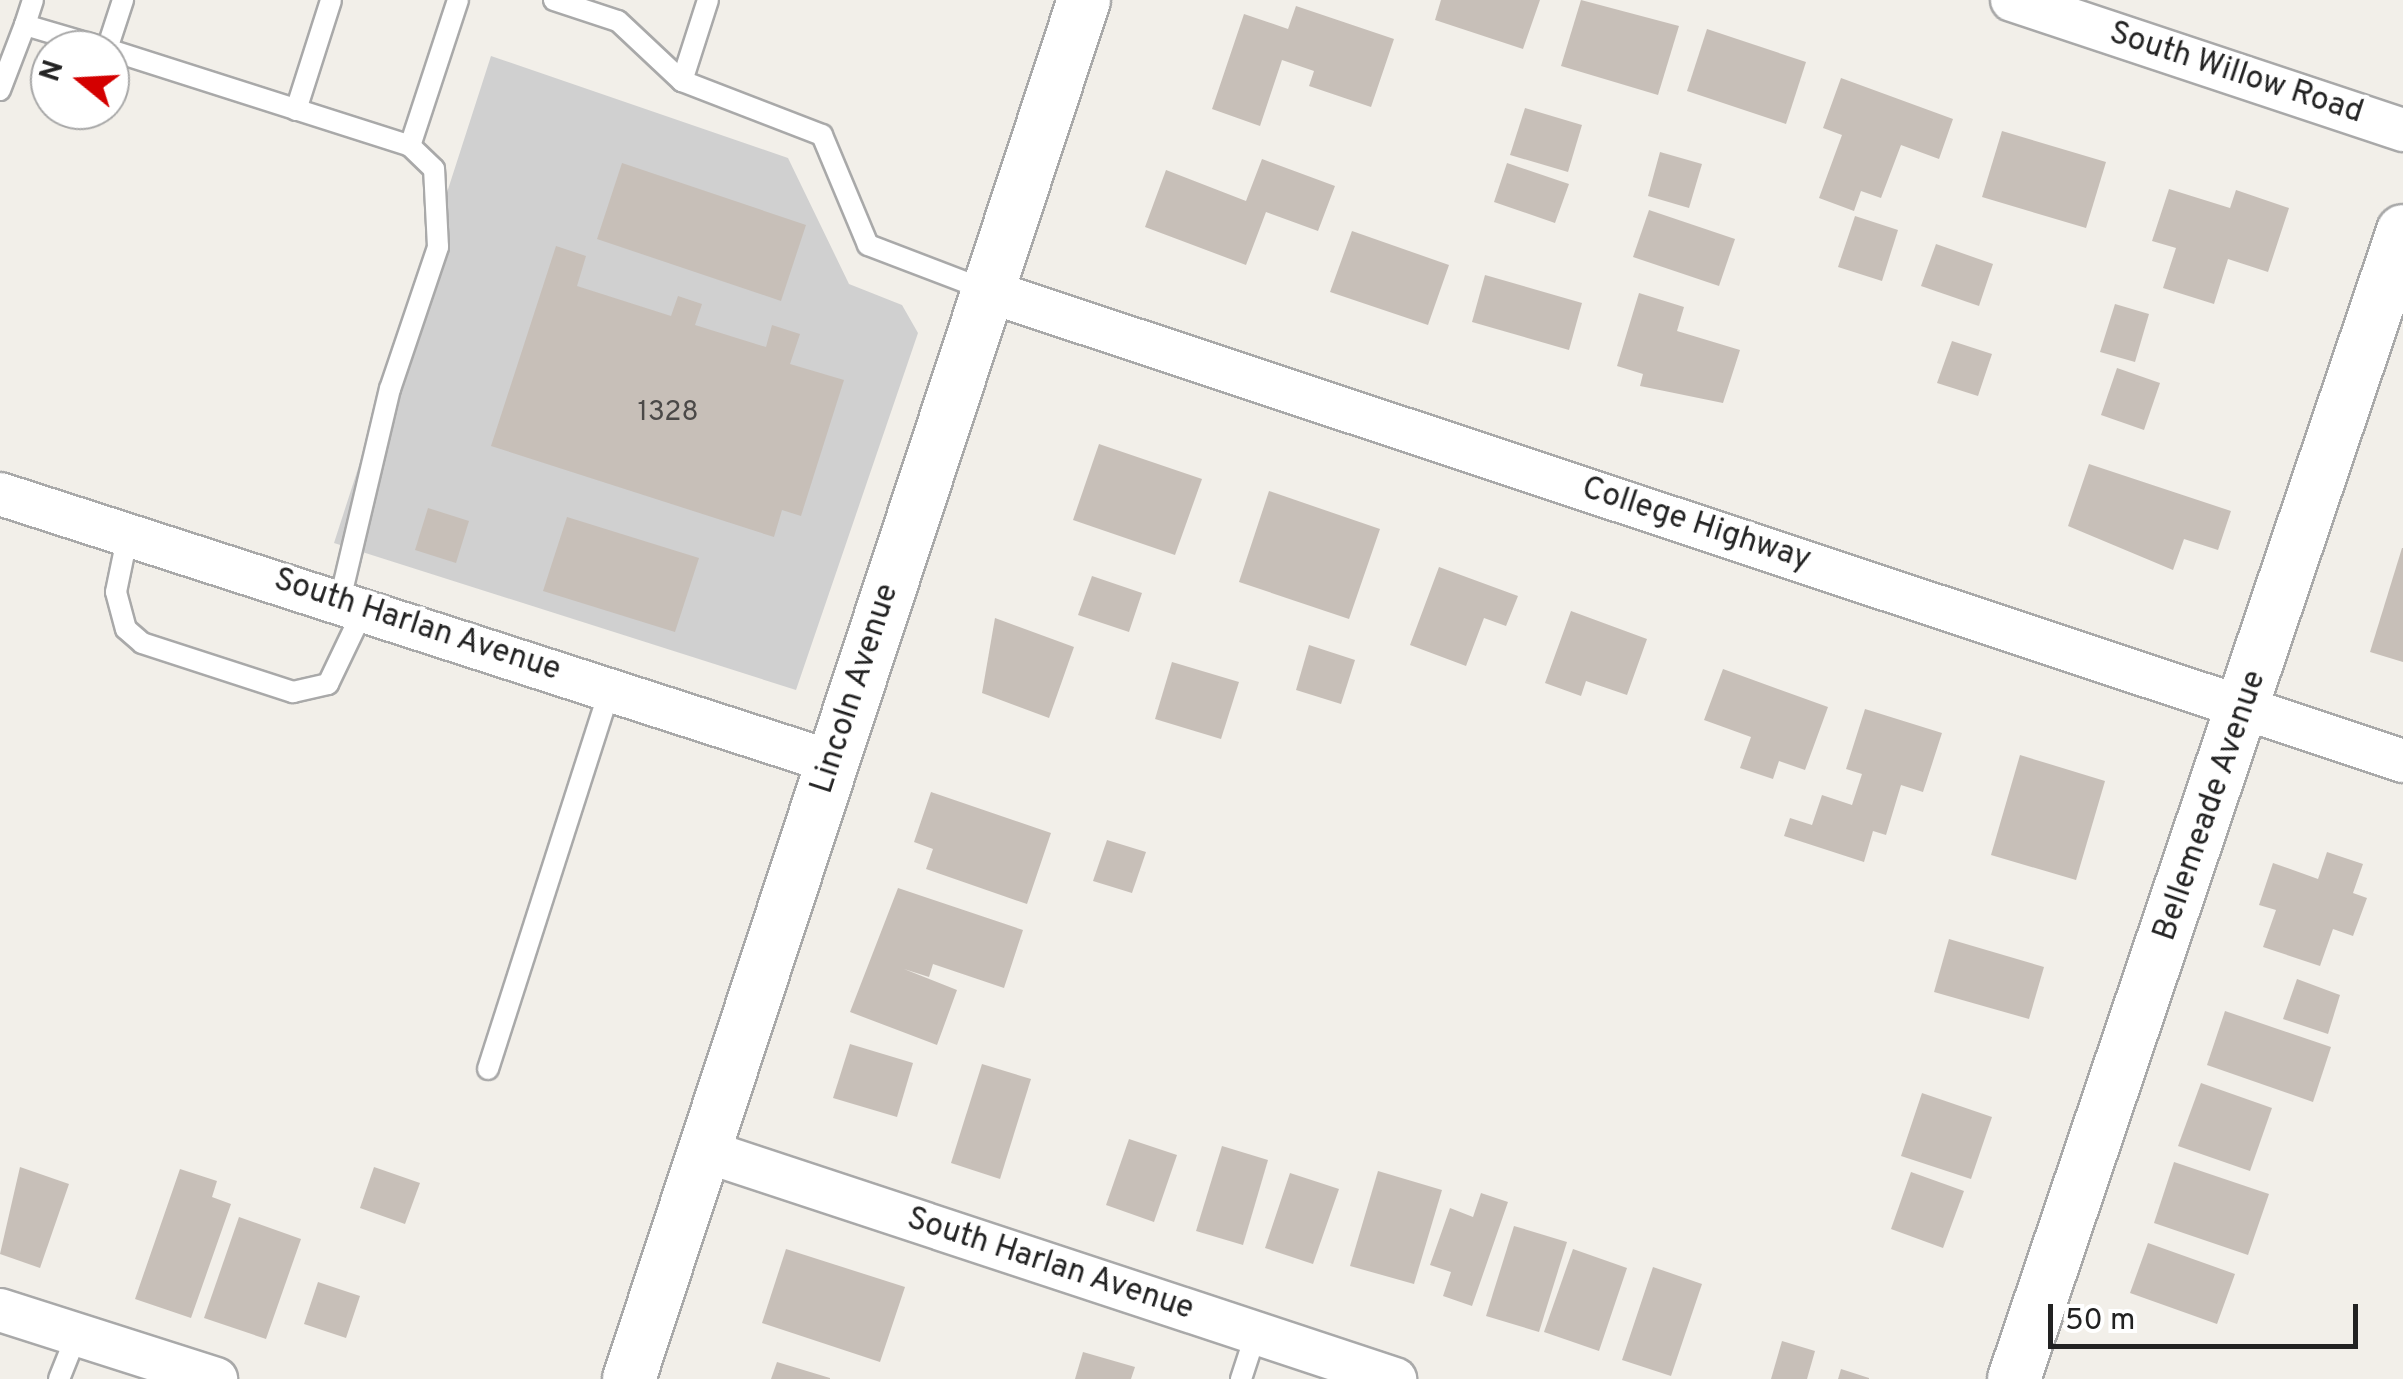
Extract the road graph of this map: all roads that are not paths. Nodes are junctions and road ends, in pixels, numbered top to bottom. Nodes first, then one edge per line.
1 (33, 0) edge
2 (123, 0) edge
3 (331, 0) edge
4 (458, 0) edge
5 (554, 0) edge
6 (708, 0) edge
7 (1084, 0) edge
8 (2012, 0) edge
9 (25, 25) junction
10 (42, 30) edge
11 (115, 30) edge
12 (130, 57) edge
13 (682, 81) junction
14 (0, 90) edge
15 (296, 110) junction
16 (2403, 130) edge
17 (410, 146) junction
18 (2403, 231) edge
19 (988, 290) junction
20 (0, 494) edge
21 (128, 534) junction
22 (352, 604) junction
23 (610, 688) junction
24 (2245, 708) junction
25 (2403, 761) edge
26 (832, 762) junction
27 (488, 1068) dead end
28 (704, 1151) junction
29 (0, 1310) edge
30 (1256, 1333) junction
31 (77, 1334) junction
32 (1307, 1365) edge
33 (59, 1379) edge
34 (216, 1379) edge
35 (629, 1379) edge
36 (1241, 1379) edge
37 (1395, 1379) edge
38 (2014, 1379) edge

1 - 9 lane
2 - 11 lane
3 - 15 lane
4 - 17 lane
5 - 13 lane
6 - 13 lane
7 - 19 street, Lincoln Avenue
8 - 16 street, South Willow Road
9 - 10 lane
9 - 14 lane
12 - 15 lane
13 - 19 lane
15 - 17 lane
17 - 22 lane
18 - 24 street, Bellemeade Avenue
19 - 24 street, College Highway
19 - 26 street, Lincoln Avenue
20 - 21 street, South Harlan Avenue
21 - 22 street, South Harlan Avenue
21 - 22 lane
22 - 23 street, South Harlan Avenue
23 - 26 street, South Harlan Avenue
23 - 27 lane
24 - 25 street, College Highway
24 - 38 street, Bellemeade Avenue
26 - 28 street, Lincoln Avenue
28 - 30 street, South Harlan Avenue
28 - 35 street, Lincoln Avenue
29 - 31 street
30 - 32 street, South Harlan Avenue
30 - 36 lane
31 - 33 lane
31 - 34 street
32 - 37 street, South Harlan Avenue

